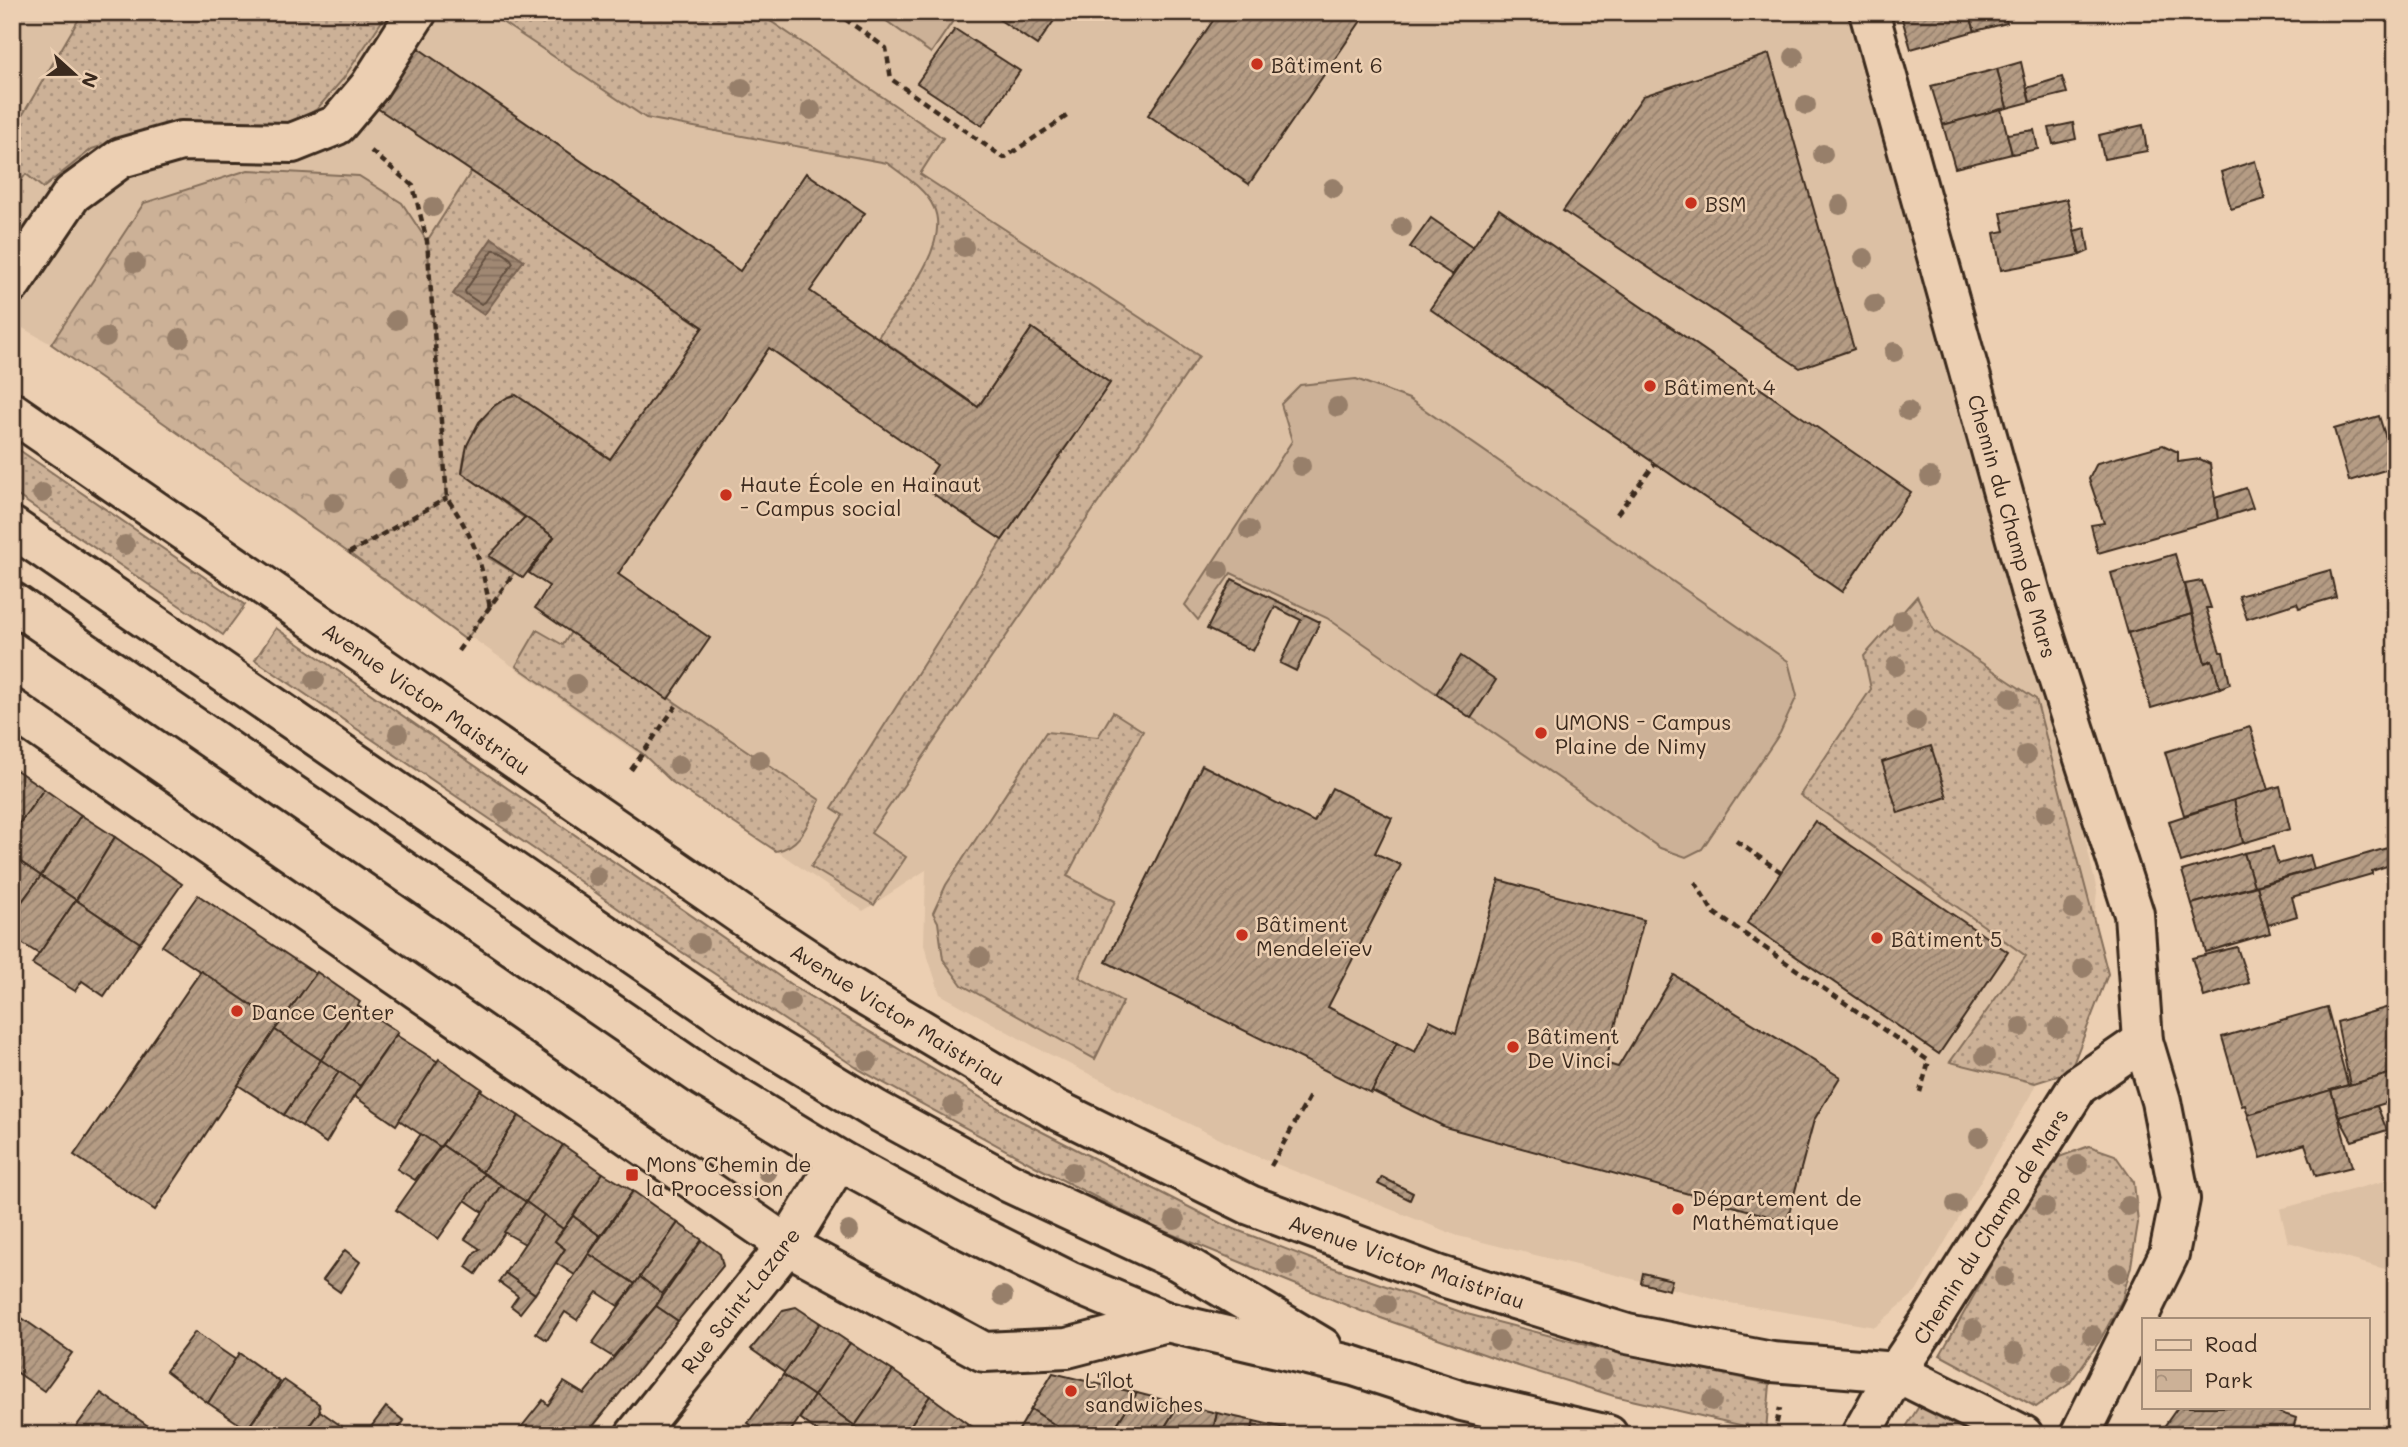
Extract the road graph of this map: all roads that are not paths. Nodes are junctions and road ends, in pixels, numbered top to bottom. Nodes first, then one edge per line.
1 (417, 12) edge
2 (1869, 12) edge
3 (12, 283) edge
4 (12, 412) edge
5 (12, 527) edge
6 (12, 602) edge
7 (12, 709) edge
8 (2143, 1041) junction
9 (839, 1160) junction
10 (787, 1245) junction
11 (1167, 1322) junction
12 (1354, 1366) junction
13 (1896, 1372) junction
14 (635, 1435) edge
15 (1608, 1435) edge
16 (1861, 1435) edge
17 (2023, 1435) edge
18 (2080, 1435) edge

1 - 3 street
2 - 8 street, Chemin du Champ de Mars
4 - 13 street, Avenue Victor Maistriau
5 - 12 street
6 - 9 street
7 - 10 street
8 - 13 street, Chemin du Champ de Mars
8 - 18 street, Chemin du Champ de Mars
9 - 10 street, Rue Saint-Lazare
9 - 11 street
10 - 11 street
10 - 14 street, Rue Saint-Lazare
11 - 12 street
12 - 15 street
13 - 16 street, Chemin du Champ de Mars
13 - 17 street

